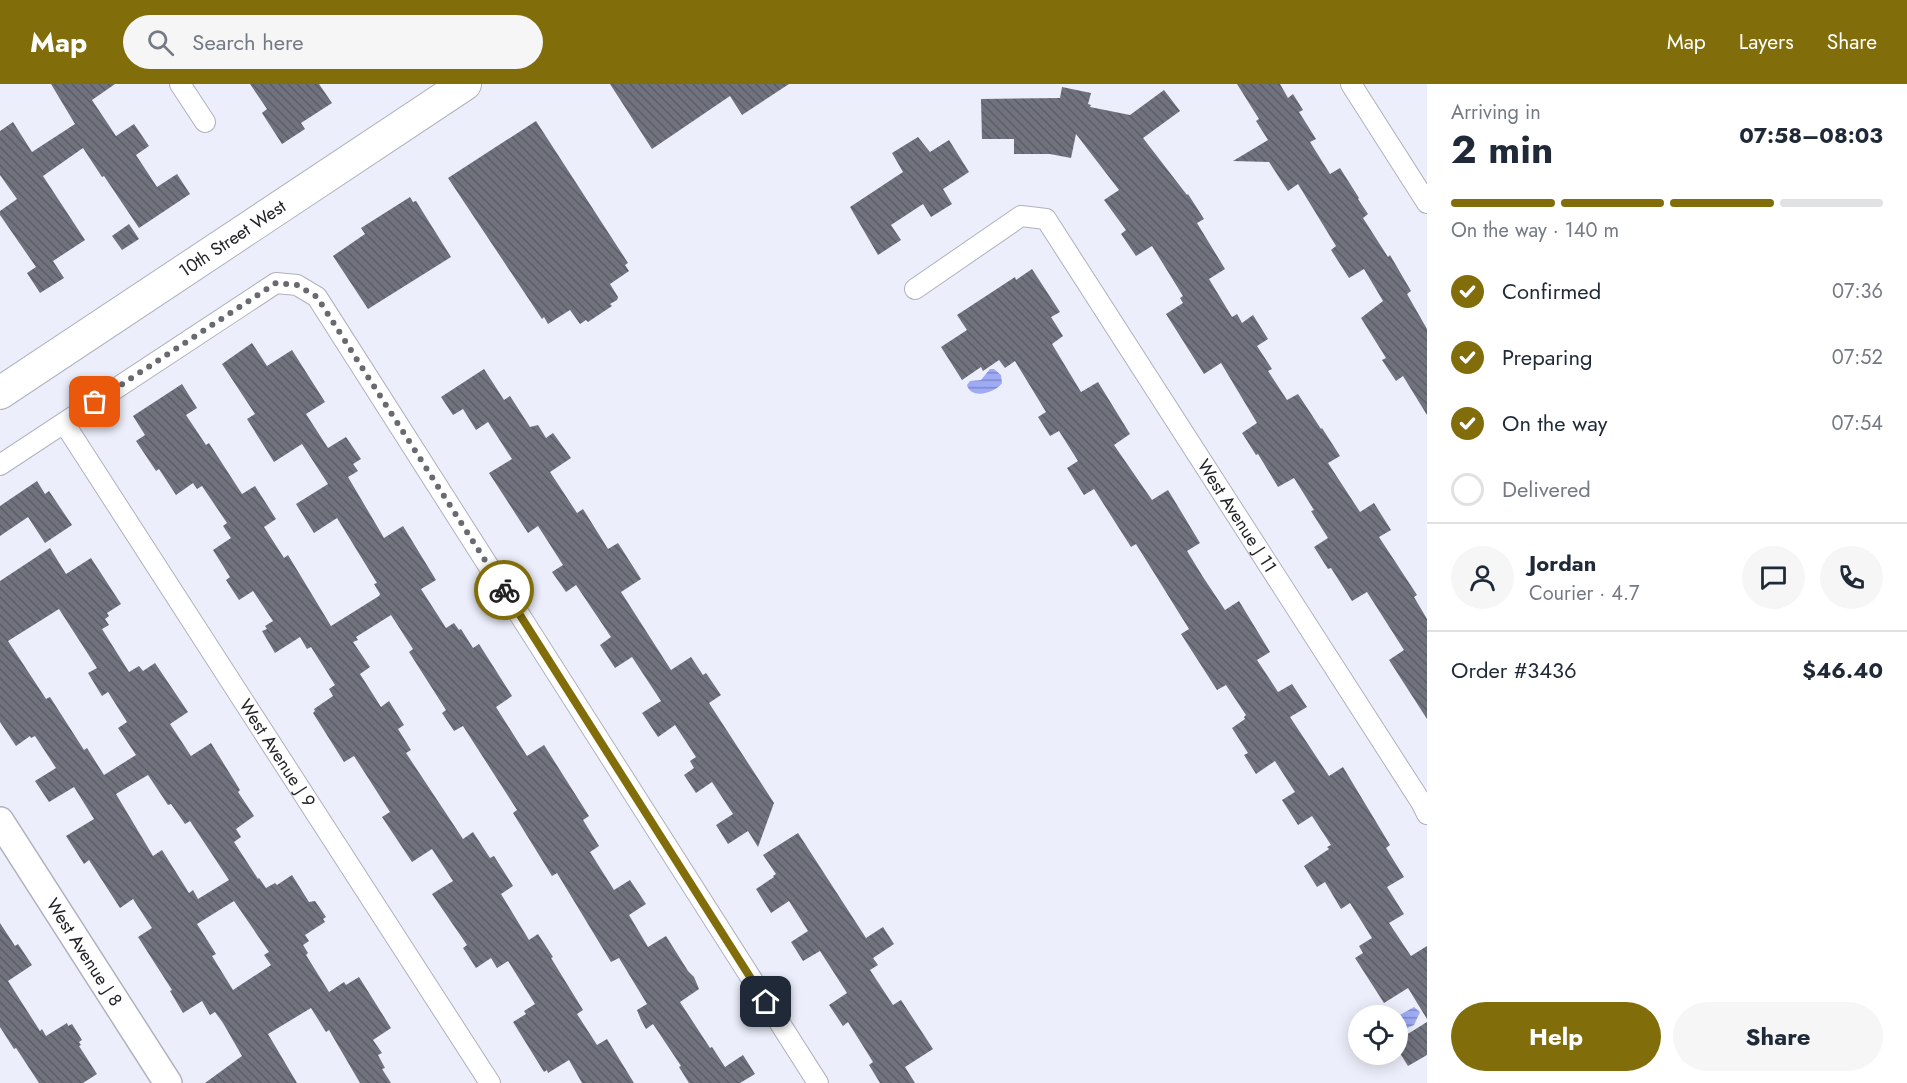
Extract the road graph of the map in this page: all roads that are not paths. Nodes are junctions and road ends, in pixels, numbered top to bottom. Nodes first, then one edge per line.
1 (180, 84) edge
2 (465, 84) edge
3 (1351, 84) edge
4 (205, 122) dead end
5 (1427, 203) edge
6 (915, 290) dead end
7 (0, 393) edge
8 (64, 423) junction
9 (0, 465) edge
10 (1427, 814) edge
11 (0, 821) edge
12 (168, 1083) edge
13 (490, 1083) edge
14 (818, 1083) edge

1 - 4 street
2 - 7 main road, 10th Street West
3 - 5 street
6 - 10 street, West Avenue J 11
8 - 9 street
8 - 13 street, West Avenue J 9
8 - 14 street
11 - 12 street, West Avenue J 8

